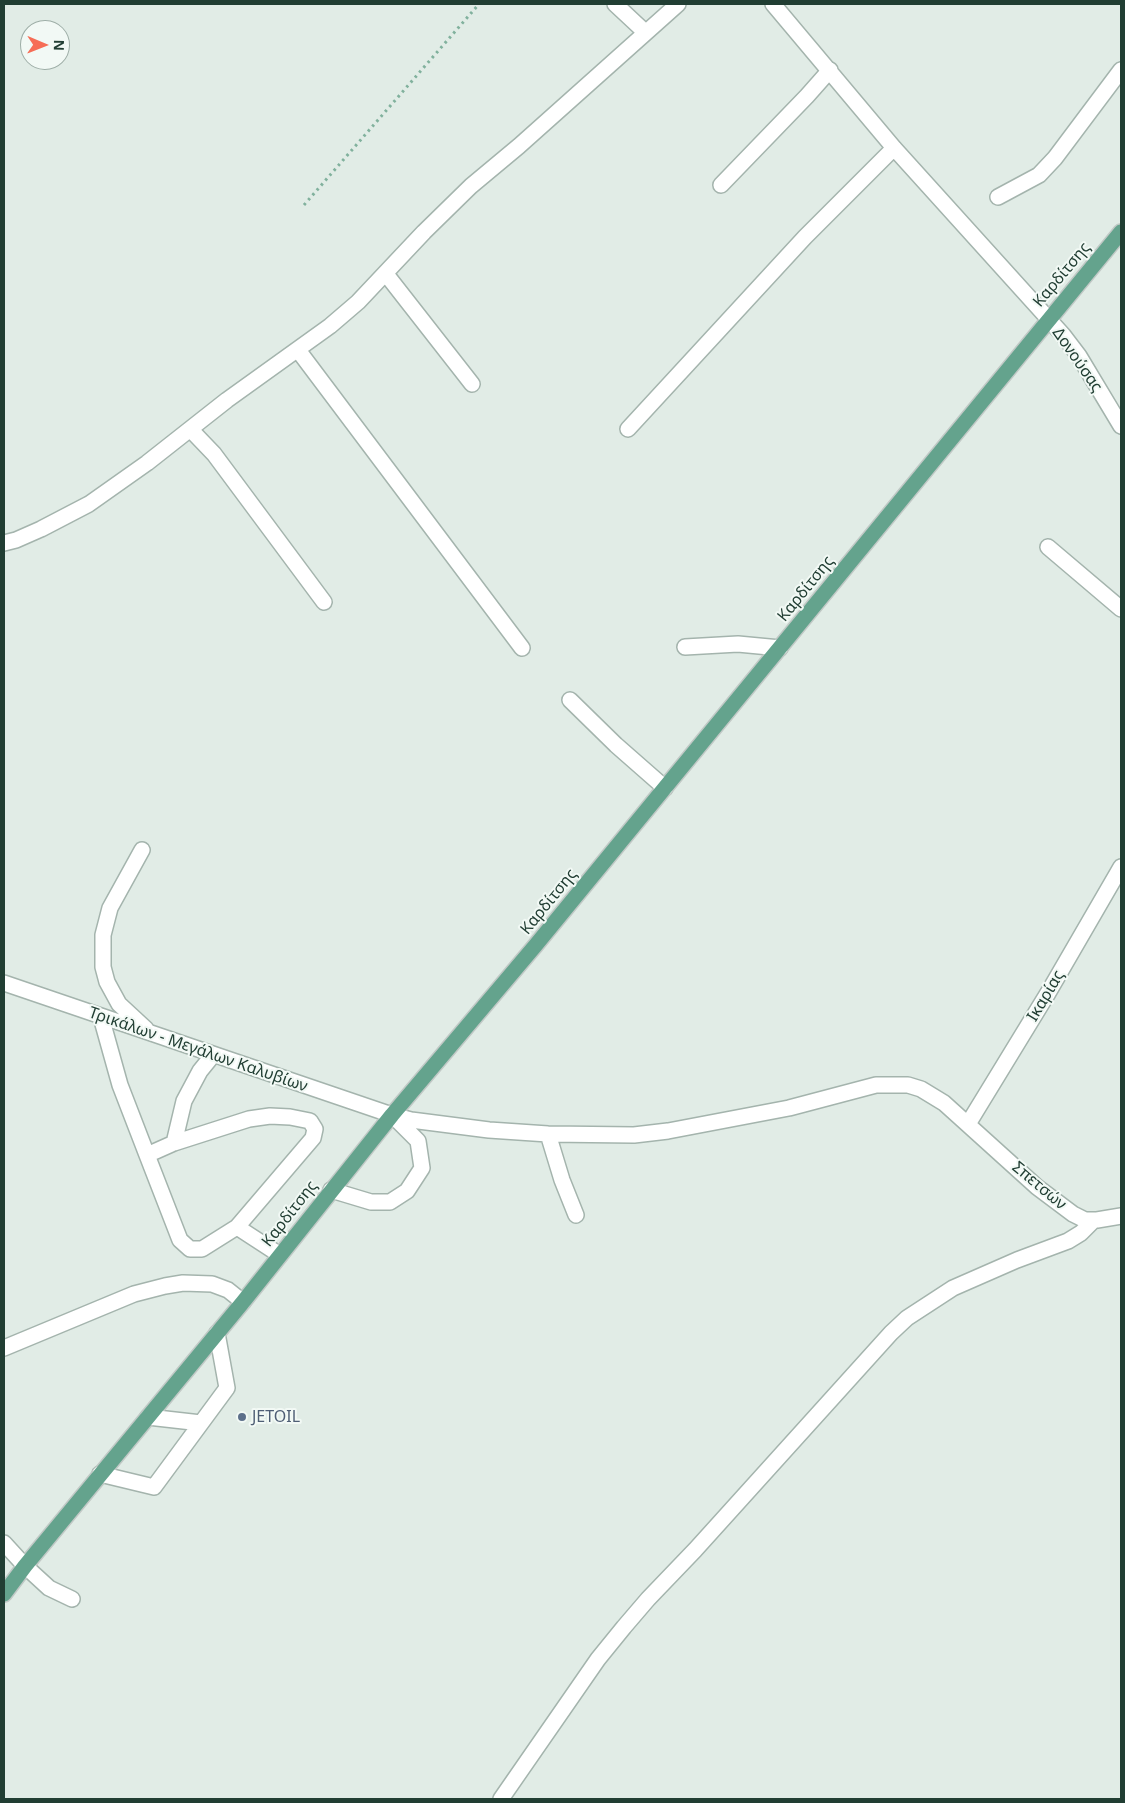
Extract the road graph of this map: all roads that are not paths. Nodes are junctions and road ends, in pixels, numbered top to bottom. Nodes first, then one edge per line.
1 (615, 4) edge
2 (678, 4) edge
3 (773, 4) edge
4 (645, 32) junction
5 (830, 70) junction
6 (1121, 70) edge
7 (894, 148) junction
8 (721, 185) dead end
9 (998, 197) dead end
10 (1121, 232) edge
11 (386, 274) junction
12 (1048, 320) junction
13 (298, 350) junction
14 (472, 384) dead end
15 (1121, 426) edge
16 (628, 429) dead end
17 (191, 430) junction
18 (4, 543) edge
19 (1048, 547) dead end
20 (324, 602) dead end
21 (1121, 609) edge
22 (685, 647) dead end
23 (522, 648) dead end
24 (780, 648) junction
25 (570, 700) dead end
26 (665, 788) junction
27 (142, 850) dead end
28 (1121, 867) edge
29 (4, 983) edge
30 (101, 1017) junction
31 (151, 1034) junction
32 (213, 1055) junction
33 (392, 1115) junction
34 (968, 1124) junction
35 (548, 1134) junction
36 (174, 1142) junction
37 (147, 1155) junction
38 (331, 1190) junction
39 (576, 1214) dead end
40 (1121, 1216) edge
41 (1094, 1220) junction
42 (237, 1228) junction
43 (280, 1255) junction
44 (243, 1302) junction
45 (217, 1333) junction
46 (4, 1348) edge
47 (148, 1417) junction
48 (201, 1423) junction
49 (100, 1474) junction
50 (4, 1543) edge
51 (25, 1566) junction
52 (4, 1594) edge
53 (72, 1599) dead end
54 (501, 1799) edge

1 - 4 street
2 - 4 street
3 - 5 street, Δονούσας
4 - 11 street
5 - 7 street, Δονούσας
5 - 8 street
6 - 9 street
7 - 12 street, Δονούσας
7 - 16 street
10 - 12 main road, Καρδίτσης
11 - 13 street
11 - 14 street
12 - 15 street, Δονούσας
12 - 24 main road, Καρδίτσης
13 - 17 street
13 - 23 street
17 - 18 street
17 - 20 street
19 - 21 street
22 - 24 street
24 - 26 main road, Καρδίτσης
25 - 26 street
26 - 33 main road, Καρδίτσης
27 - 31 street
28 - 34 street, Ικαρίας
29 - 30 street, Τρικάλων - Μεγάλων Καλυβίων
30 - 31 street, Τρικάλων - Μεγάλων Καλυβίων
30 - 37 street
31 - 32 street, Τρικάλων - Μεγάλων Καλυβίων
32 - 33 street, Τρικάλων - Μεγάλων Καλυβίων
32 - 36 street
33 - 35 street, Τρικάλων - Μεγάλων Καλυβίων
33 - 38 main road, Καρδίτσης
33 - 38 street
34 - 35 street, Σπετσών
34 - 41 street, Σπετσών
35 - 39 street
36 - 37 street
36 - 42 street
37 - 42 street
38 - 43 main road, Καρδίτσης
40 - 41 street, Σπετσών
41 - 54 street
42 - 43 street
43 - 44 main road, Καρδίτσης
44 - 45 main road, Καρδίτσης
44 - 46 street
45 - 47 main road, Καρδίτσης
45 - 48 street
47 - 48 street
47 - 49 main road, Καρδίτσης
48 - 49 street
49 - 51 main road, Καρδίτσης
50 - 51 street
51 - 52 main road, Καρδίτσης
51 - 53 street

